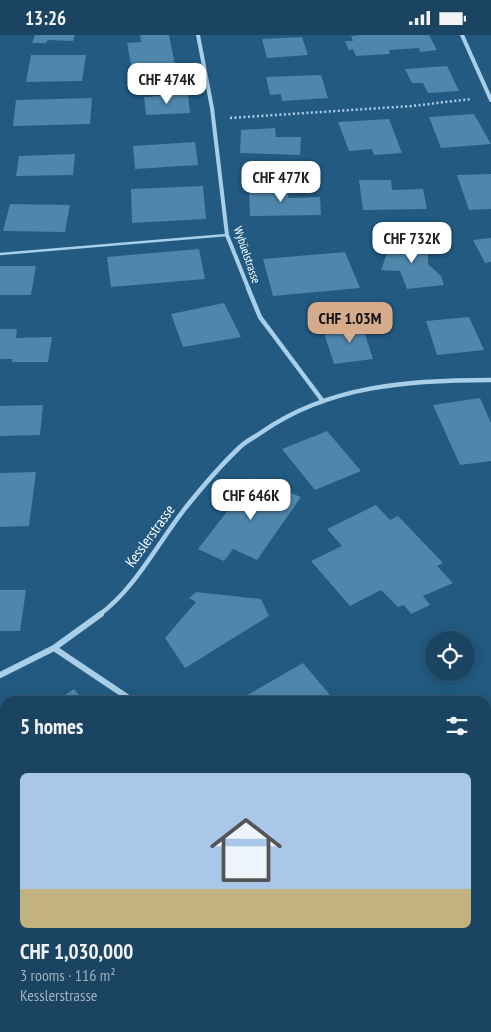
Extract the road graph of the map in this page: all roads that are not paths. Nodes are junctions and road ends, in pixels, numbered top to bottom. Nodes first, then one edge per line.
1 (198, 35) edge
2 (462, 35) edge
3 (490, 98) edge
4 (227, 235) junction
5 (0, 254) edge
6 (491, 380) edge
7 (322, 400) junction
8 (54, 648) junction
9 (0, 675) edge
10 (126, 696) edge

1 - 4 street, Wybüelstrasse
2 - 3 street
4 - 5 lane
4 - 7 street, Wybüelstrasse
6 - 7 street, Kesslerstrasse
7 - 8 street, Kesslerstrasse
8 - 9 street, Kesslerstrasse
8 - 10 street

